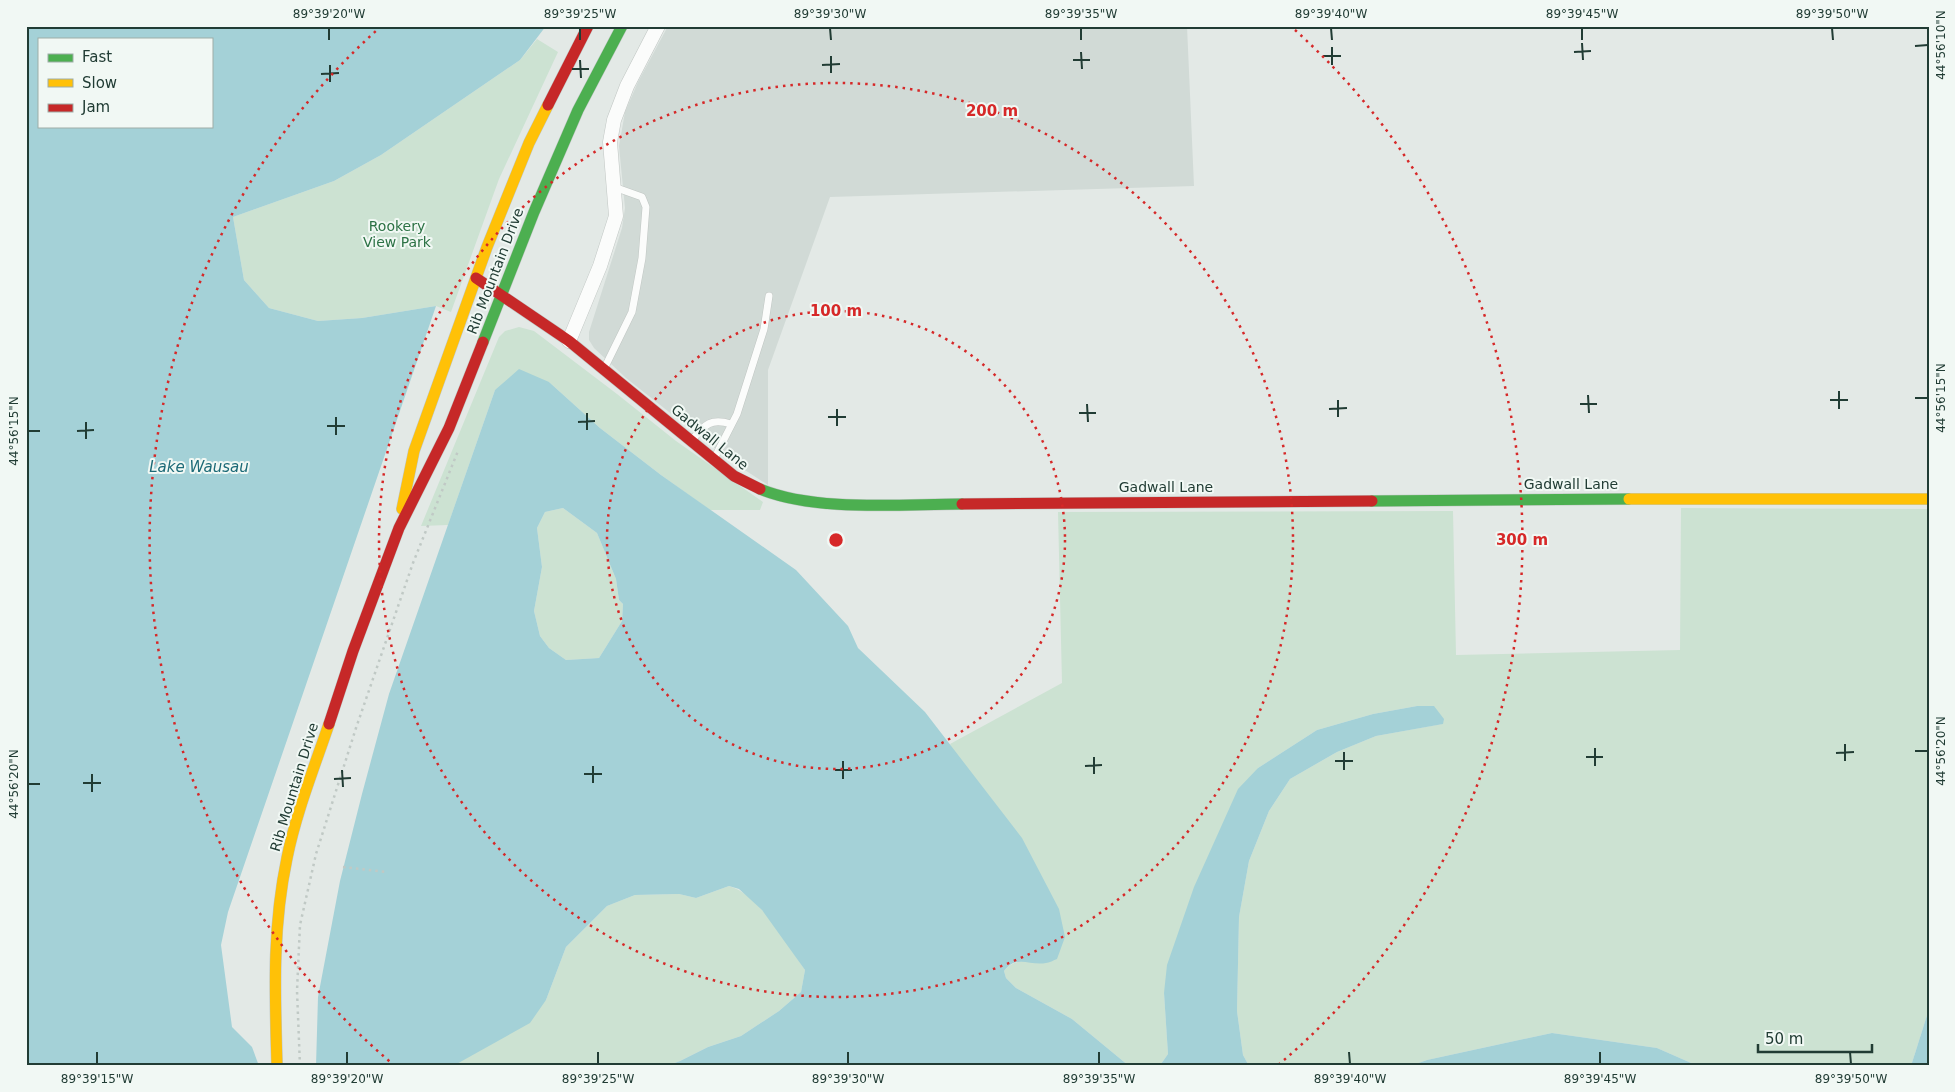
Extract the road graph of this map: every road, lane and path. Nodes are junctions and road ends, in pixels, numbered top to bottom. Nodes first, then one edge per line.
1 (588, 26) edge
2 (622, 26) edge
3 (658, 26) edge
4 (614, 187) junction
5 (476, 278) junction
6 (502, 294) junction
7 (769, 296) dead end
8 (570, 341) junction
9 (604, 370) junction
10 (732, 424) junction
11 (691, 441) junction
12 (461, 444) dead end
13 (714, 460) junction
14 (1929, 499) edge
15 (399, 528) junction
16 (343, 867) dead end
17 (386, 872) dead end
18 (276, 1066) edge
19 (300, 1066) edge

1 - 5 main road, Rib Mountain Drive
2 - 6 main road, Rib Mountain Drive
3 - 4 street
4 - 8 street
4 - 9 lane
5 - 6 main road, Gadwall Lane
5 - 15 main road, Rib Mountain Drive
6 - 8 main road, Gadwall Lane
6 - 15 main road, Rib Mountain Drive
7 - 10 lane
8 - 9 main road, Gadwall Lane
9 - 11 main road, Gadwall Lane
10 - 11 lane
10 - 13 lane
11 - 13 main road, Gadwall Lane
12 - 19 path
13 - 14 main road, Gadwall Lane
15 - 18 main road, Rib Mountain Drive
16 - 17 path

